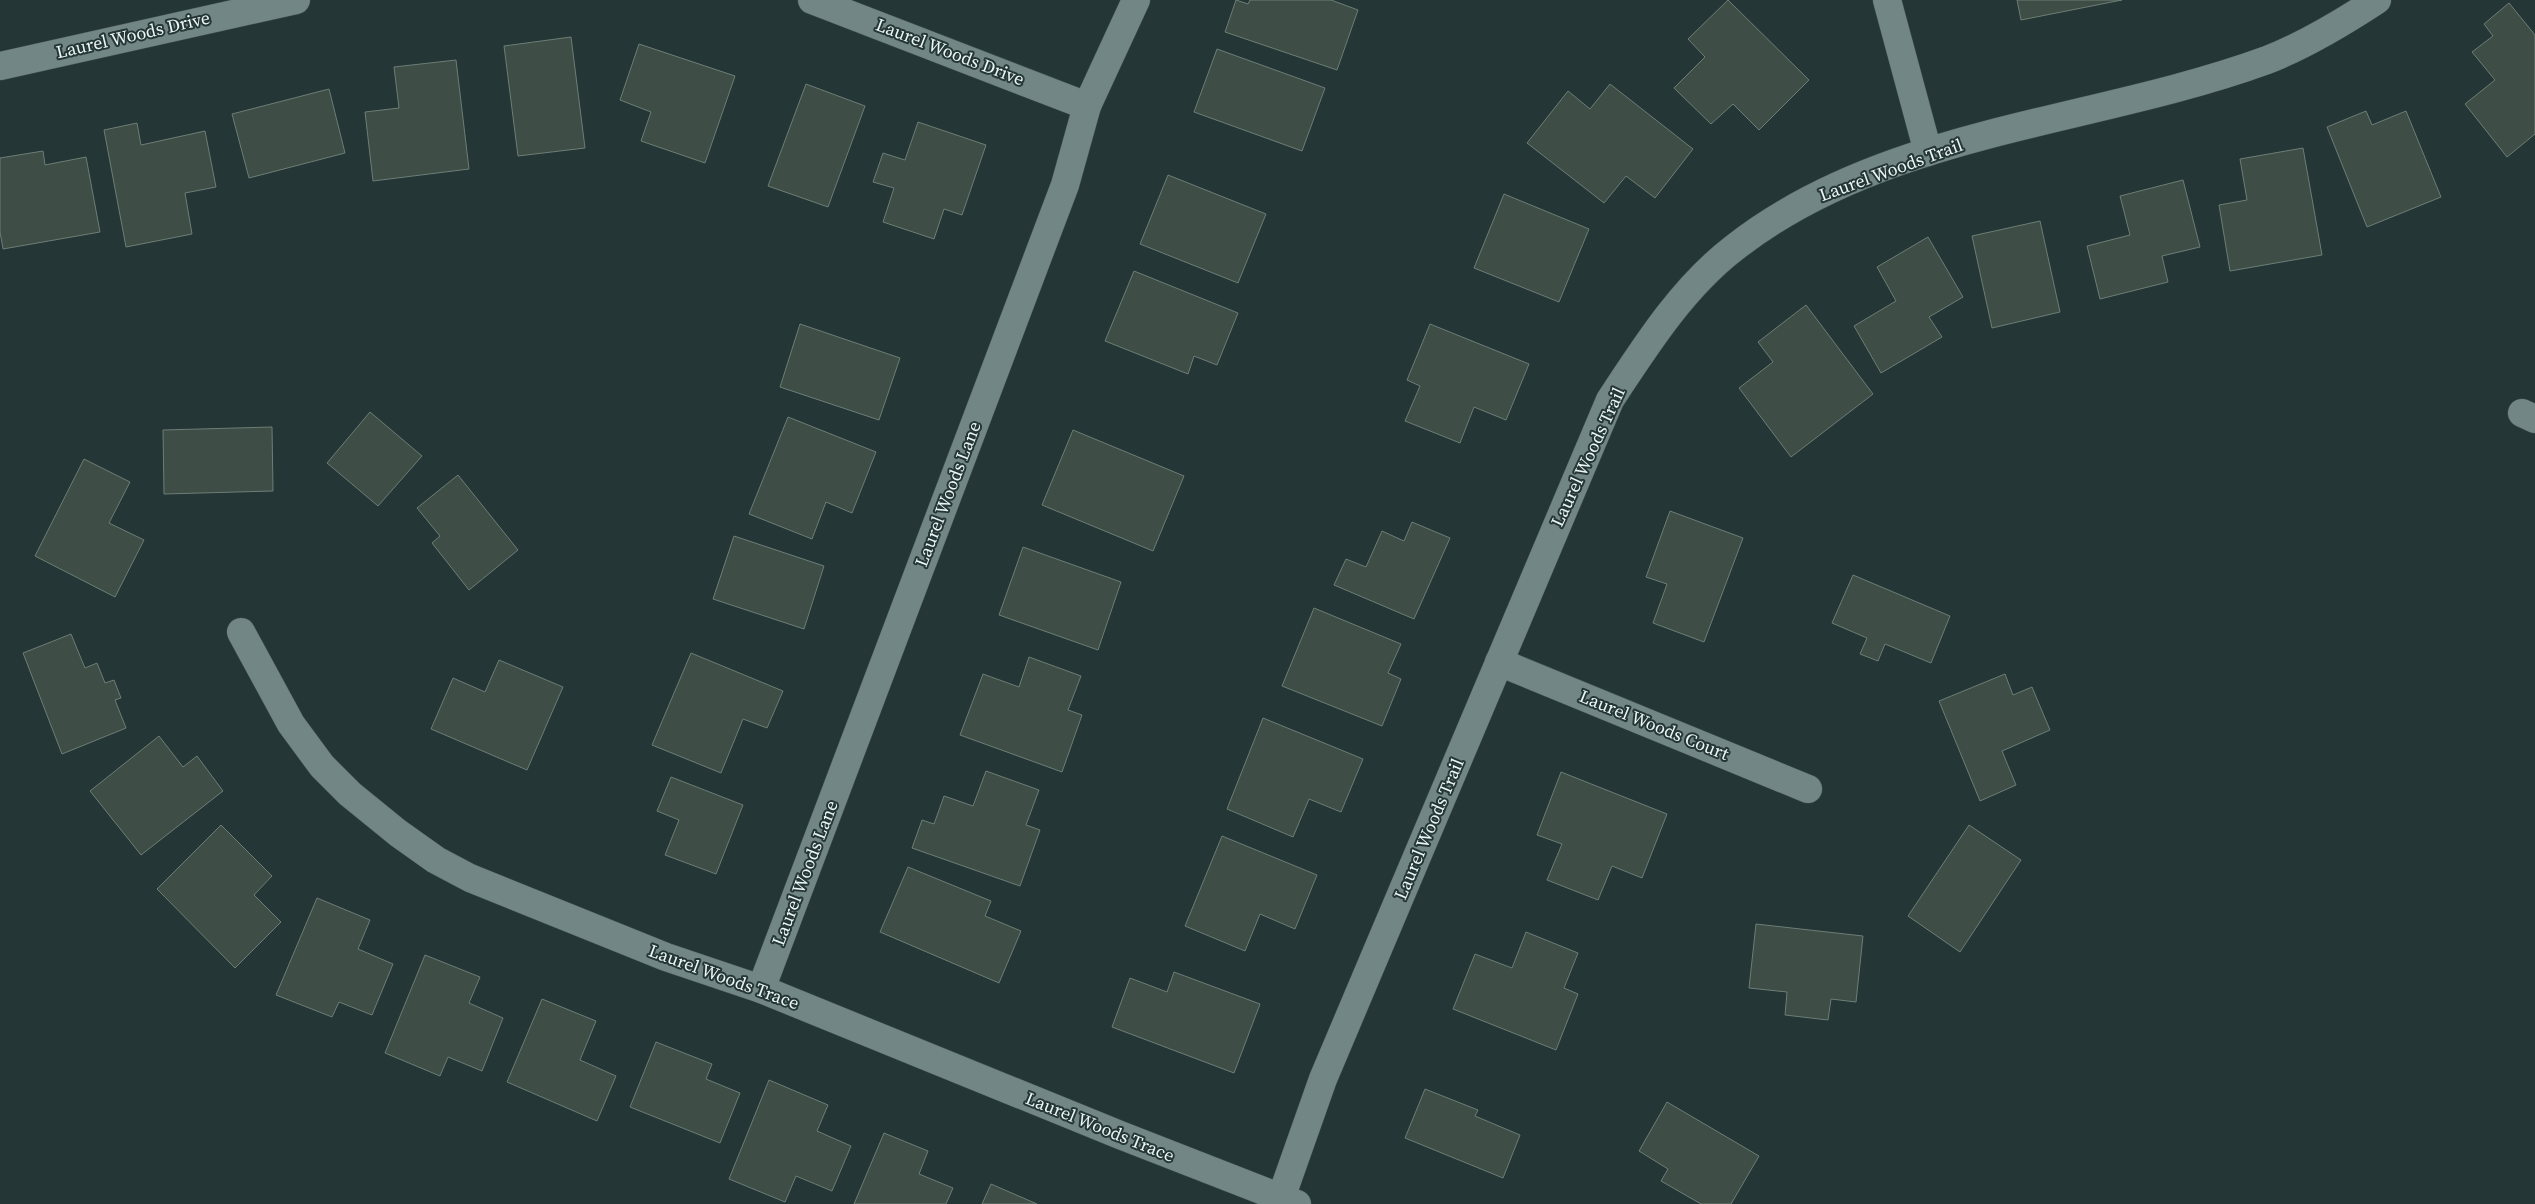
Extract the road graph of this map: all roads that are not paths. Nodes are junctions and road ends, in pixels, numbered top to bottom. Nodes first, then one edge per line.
1 (296, 0) edge
2 (812, 0) edge
3 (1136, 0) edge
4 (1887, 0) edge
5 (2377, 0) edge
6 (217, 8) edge
7 (0, 66) edge
8 (1087, 106) junction
9 (1928, 152) junction
10 (241, 632) dead end
11 (1499, 662) junction
12 (1808, 788) dead end
13 (761, 989) junction
14 (1289, 1201) edge

1 - 6 street, Laurel Woods Drive
2 - 8 street, Laurel Woods Drive
3 - 8 street, Laurel Woods Lane
4 - 9 street
5 - 9 street, Laurel Woods Trail
6 - 7 street, Laurel Woods Drive
8 - 13 street, Laurel Woods Lane
9 - 11 street, Laurel Woods Trail
10 - 13 street, Laurel Woods Trace
11 - 12 street, Laurel Woods Court
11 - 14 street, Laurel Woods Trail
13 - 14 street, Laurel Woods Trace

